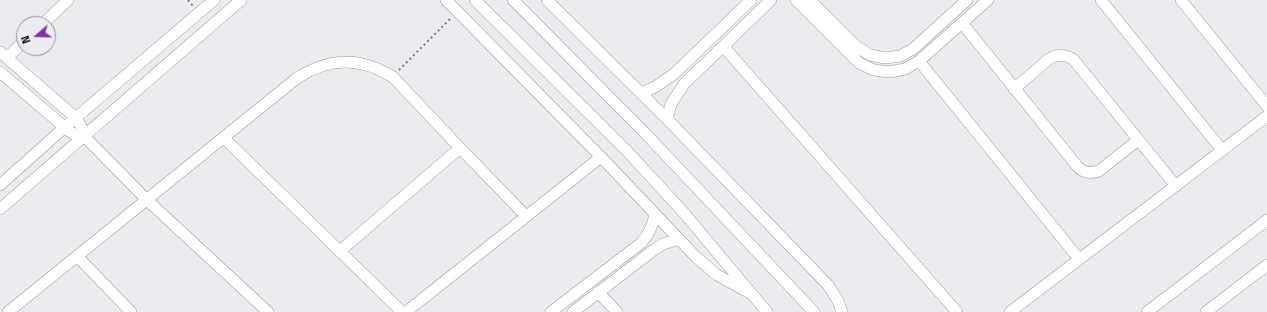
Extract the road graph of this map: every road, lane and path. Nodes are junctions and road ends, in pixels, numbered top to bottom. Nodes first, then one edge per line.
1 (67, 0) edge
2 (241, 0) edge
3 (446, 0) edge
4 (475, 0) edge
5 (513, 0) edge
6 (547, 0) edge
7 (751, 0) edge
8 (771, 0) edge
9 (796, 0) edge
10 (810, 0) edge
11 (967, 0) edge
12 (988, 0) edge
13 (1101, 0) edge
14 (1181, 0) edge
15 (213, 1) edge
16 (457, 11) junction
17 (51, 16) edge
18 (962, 23) junction
19 (16, 46) edge
20 (723, 46) junction
21 (697, 53) junction
22 (3, 55) edge
23 (919, 61) junction
24 (706, 62) junction
25 (0, 72) edge
26 (393, 77) junction
27 (668, 79) junction
28 (1014, 88) junction
29 (680, 90) junction
30 (641, 93) junction
31 (1267, 106) edge
32 (1267, 116) edge
33 (76, 118) junction
34 (667, 119) junction
35 (64, 127) junction
36 (84, 136) junction
37 (224, 138) junction
38 (1138, 140) junction
39 (460, 148) junction
40 (1222, 150) junction
41 (601, 157) junction
42 (0, 185) edge
43 (1176, 186) junction
44 (147, 200) junction
45 (0, 209) edge
46 (655, 214) junction
47 (526, 216) junction
48 (1267, 220) edge
49 (679, 239) junction
50 (340, 251) junction
51 (77, 256) junction
52 (1079, 260) junction
53 (1267, 265) edge
54 (598, 292) junction
55 (752, 294) junction
56 (8, 312) edge
57 (131, 312) edge
58 (268, 312) edge
59 (402, 312) edge
60 (406, 312) edge
61 (551, 312) edge
62 (573, 312) edge
63 (617, 312) edge
64 (767, 312) edge
65 (814, 312) edge
66 (842, 312) edge
67 (957, 312) edge
68 (1010, 312) edge
69 (1147, 312) edge
70 (1206, 312) edge

1 - 17 street
2 - 36 street
3 - 16 street
4 - 55 street
5 - 65 street
6 - 30 street
7 - 21 street
8 - 20 street
9 - 23 street
10 - 11 street
12 - 18 street
13 - 40 street
14 - 31 street
15 - 33 street
16 - 26 path
16 - 41 street
18 - 23 street
18 - 28 street
19 - 22 street
20 - 24 street
20 - 67 street
21 - 24 street
21 - 27 street
22 - 33 street
23 - 52 street
24 - 29 street
25 - 35 street
26 - 37 street
26 - 39 street
27 - 29 street
27 - 30 street
28 - 38 street
28 - 38 street
29 - 34 street
30 - 34 street
32 - 40 street
33 - 35 street
33 - 36 street
34 - 66 street
35 - 36 street
35 - 42 street
36 - 44 street
36 - 45 street
37 - 44 street
37 - 50 street
38 - 43 street
39 - 47 street
39 - 50 street
40 - 43 street
41 - 46 street
41 - 47 street
43 - 52 street
44 - 51 street
44 - 58 street
46 - 49 street
46 - 61 street
47 - 60 street
48 - 69 street
49 - 54 street
49 - 55 street
50 - 59 street
51 - 56 street
51 - 57 street
52 - 68 street
53 - 70 street
54 - 62 street
54 - 63 street
55 - 64 street

